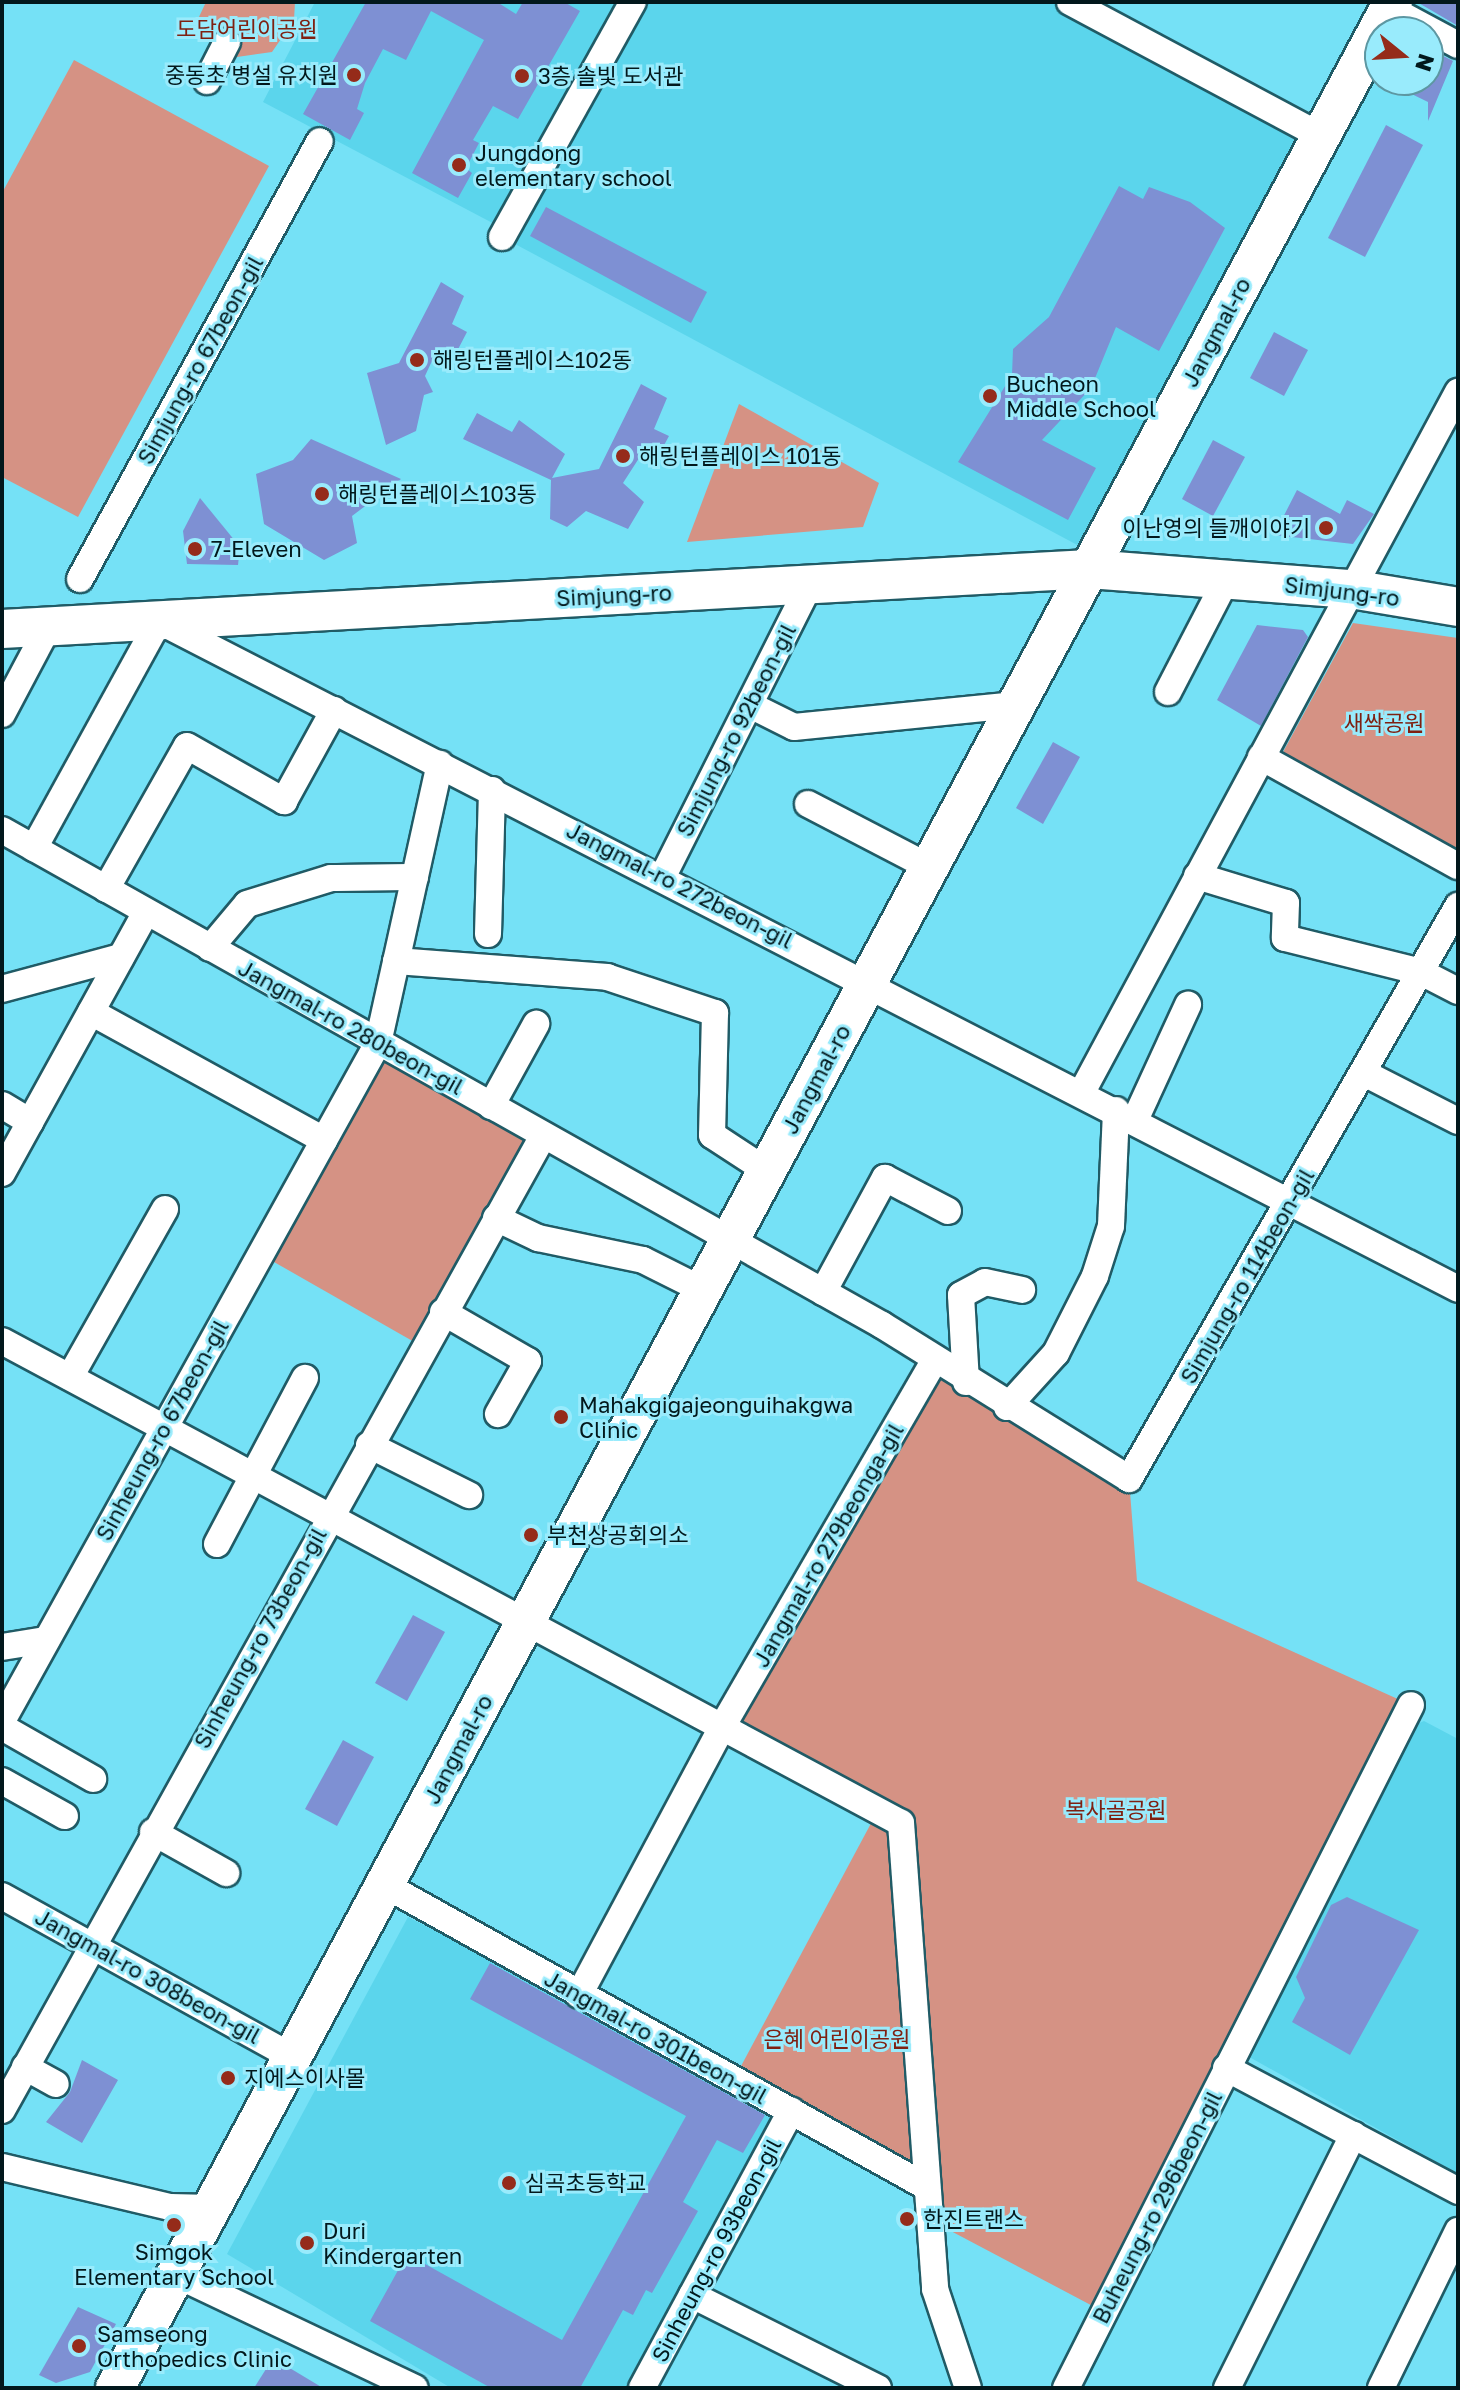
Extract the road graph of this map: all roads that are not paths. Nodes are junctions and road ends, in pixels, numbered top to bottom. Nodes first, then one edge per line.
1 (633, 2) edge
2 (1070, 2) edge
3 (1391, 5) edge
4 (227, 42) dead end
5 (1458, 45) edge
6 (207, 81) dead end
7 (1321, 136) junction
8 (320, 141) dead end
9 (502, 237) dead end
10 (1458, 392) edge
11 (1089, 569) junction
12 (80, 579) dead end
13 (1226, 580) junction
14 (810, 584) junction
15 (1351, 589) junction
16 (1458, 607) edge
17 (159, 621) junction
18 (48, 627) junction
19 (2, 629) edge
20 (1168, 692) dead end
21 (750, 705) junction
22 (1016, 705) junction
23 (334, 710) junction
24 (2, 714) edge
25 (1261, 757) junction
26 (440, 764) junction
27 (492, 790) junction
28 (808, 804) dead end
29 (2, 830) edge
30 (34, 848) junction
31 (1458, 866) edge
32 (929, 867) junction
33 (663, 876) junction
34 (1197, 876) junction
35 (415, 877) junction
36 (106, 889) junction
37 (1458, 906) edge
38 (146, 912) junction
39 (488, 934) dead end
40 (210, 948) junction
41 (121, 957) junction
42 (396, 961) junction
43 (1421, 972) junction
44 (869, 981) junction
45 (2, 989) edge
46 (1458, 991) edge
47 (1188, 1005) dead end
48 (91, 1012) junction
49 (536, 1024) dead end
50 (378, 1043) junction
51 (1364, 1073) junction
52 (1082, 1092) junction
53 (2, 1105) edge
54 (491, 1106) junction
55 (1125, 1115) junction
56 (1458, 1121) edge
57 (30, 1122) junction
58 (543, 1136) junction
59 (324, 1140) junction
60 (767, 1171) junction
61 (2, 1173) edge
62 (1291, 1202) junction
63 (165, 1209) dead end
64 (948, 1211) dead end
65 (496, 1218) junction
66 (729, 1241) junction
67 (1458, 1289) edge
68 (703, 1290) junction
69 (1022, 1290) dead end
70 (823, 1292) junction
71 (443, 1312) junction
72 (2, 1341) edge
73 (933, 1363) junction
74 (70, 1377) junction
75 (305, 1378) dead end
76 (966, 1382) junction
77 (1007, 1407) junction
78 (498, 1414) dead end
79 (163, 1427) junction
80 (369, 1445) junction
81 (254, 1476) junction
82 (1129, 1479) joint
83 (469, 1495) dead end
84 (328, 1516) junction
85 (217, 1544) dead end
86 (526, 1622) junction
87 (46, 1640) junction
88 (2, 1647) edge
89 (1411, 1705) dead end
90 (2, 1721) edge
91 (2, 1727) edge
92 (722, 1727) junction
93 (93, 1779) dead end
94 (2, 1781) edge
95 (65, 1816) dead end
96 (153, 1832) junction
97 (226, 1873) dead end
98 (385, 1885) junction
99 (2, 1896) edge
100 (90, 1945) junction
101 (579, 1995) junction
102 (293, 2057) junction
103 (25, 2067) junction
104 (1226, 2068) junction
105 (56, 2084) dead end
106 (2, 2110) edge
107 (791, 2111) junction
108 (1353, 2135) junction
109 (2, 2167) edge
110 (927, 2187) junction
111 (1458, 2191) edge
112 (212, 2208) junction
113 (1458, 2231) edge
114 (177, 2275) junction
115 (692, 2295) junction
116 (851, 2382) edge
117 (115, 2388) edge
118 (415, 2388) edge
119 (642, 2388) edge
120 (878, 2388) edge
121 (968, 2388) edge
122 (1066, 2388) edge
123 (1227, 2388) edge
124 (1381, 2388) edge

1 - 9 street
2 - 7 street
3 - 5 street
3 - 7 street, Jangmal-ro
4 - 6 street
7 - 11 street, Jangmal-ro
8 - 12 street, Simjung-ro 67beon-gil
10 - 15 street
11 - 13 street, Simjung-ro
11 - 14 street, Simjung-ro
11 - 22 street, Jangmal-ro
13 - 15 street, Simjung-ro
13 - 20 street
14 - 17 street, Simjung-ro
14 - 21 street, Simjung-ro 92beon-gil
15 - 16 street, Simjung-ro
15 - 25 street
17 - 18 street, Simjung-ro
17 - 23 street, Jangmal-ro 272beon-gil
17 - 30 street
18 - 19 street, Simjung-ro
18 - 24 street
21 - 22 street
21 - 33 street, Simjung-ro 92beon-gil
22 - 32 street, Jangmal-ro
23 - 26 street, Jangmal-ro 272beon-gil
23 - 36 street
25 - 31 street
25 - 34 street
26 - 27 street, Jangmal-ro 272beon-gil
26 - 35 street, Sinheung-ro 67beon-gil
27 - 33 street, Jangmal-ro 272beon-gil
27 - 39 street
28 - 32 street
29 - 30 street, Jangmal-ro 280beon-gil
30 - 36 street, Jangmal-ro 280beon-gil
32 - 44 street, Jangmal-ro
33 - 44 street, Jangmal-ro 272beon-gil
34 - 43 street
34 - 52 street
35 - 40 street, Jangmal-ro 280beon-gil
35 - 42 street, Sinheung-ro 67beon-gil
36 - 38 street, Jangmal-ro 280beon-gil
37 - 43 street, Simjung-ro 114beon-gil
38 - 40 street, Jangmal-ro 280beon-gil
38 - 41 street
40 - 50 street, Jangmal-ro 280beon-gil
41 - 45 street
41 - 48 street
42 - 50 street, Sinheung-ro 67beon-gil
42 - 60 street
43 - 46 street
43 - 51 street, Simjung-ro 114beon-gil
44 - 52 street, Jangmal-ro 272beon-gil
44 - 60 street, Jangmal-ro
47 - 55 street
48 - 57 street
48 - 59 street
49 - 54 street
50 - 54 street, Jangmal-ro 280beon-gil
50 - 59 street, Sinheung-ro 67beon-gil
51 - 56 street
51 - 62 street, Simjung-ro 114beon-gil
52 - 55 street, Jangmal-ro 272beon-gil
53 - 57 street
54 - 58 street, Jangmal-ro 280beon-gil
55 - 62 street, Jangmal-ro 272beon-gil
55 - 77 street
57 - 61 street
58 - 65 street, Sinheung-ro 73beon-gil
58 - 66 street, Jangmal-ro 280beon-gil
59 - 79 street, Sinheung-ro 67beon-gil
60 - 66 street, Jangmal-ro
62 - 67 street, Jangmal-ro 272beon-gil
62 - 82 street, Simjung-ro 114beon-gil
63 - 74 street
64 - 70 street
65 - 68 street
65 - 71 street, Sinheung-ro 73beon-gil
66 - 68 street, Jangmal-ro
66 - 70 street, Jangmal-ro 280beon-gil
68 - 86 street, Jangmal-ro
69 - 76 street
70 - 73 street, Jangmal-ro 280beon-gil
71 - 78 street
71 - 80 street, Sinheung-ro 73beon-gil
72 - 74 street
73 - 76 street, Jangmal-ro 280beon-gil
73 - 92 street, Jangmal-ro 279beonga-gil
74 - 79 street
75 - 81 street
76 - 77 street, Jangmal-ro 280beon-gil
77 - 82 street, Jangmal-ro 280beon-gil
79 - 81 street
79 - 87 street, Sinheung-ro 67beon-gil
80 - 83 street
80 - 84 street, Sinheung-ro 73beon-gil
81 - 84 street
81 - 85 street
84 - 86 street
84 - 96 street, Sinheung-ro 73beon-gil
86 - 92 street
86 - 98 street, Jangmal-ro
87 - 88 street
87 - 90 street, Sinheung-ro 67beon-gil
89 - 104 street
91 - 93 street
92 - 101 street, Jangmal-ro 279beonga-gil
92 - 110 street
94 - 95 street
96 - 97 street
96 - 100 street, Sinheung-ro 73beon-gil
98 - 101 street, Jangmal-ro 301beon-gil
98 - 102 street, Jangmal-ro
99 - 100 street, Jangmal-ro 308beon-gil
100 - 102 street, Jangmal-ro 308beon-gil
100 - 103 street, Sinheung-ro 73beon-gil
101 - 107 street, Jangmal-ro 301beon-gil
102 - 112 street, Jangmal-ro
103 - 105 street
103 - 106 street, Sinheung-ro 73beon-gil
104 - 108 street, Buheung-ro 296beon-gil
104 - 122 street, Buheung-ro 296beon-gil
107 - 110 street, Jangmal-ro 301beon-gil
107 - 115 street, Sinheung-ro 93beon-gil
108 - 111 street, Buheung-ro 296beon-gil
108 - 123 street
109 - 112 street
110 - 121 street
112 - 114 street, Jangmal-ro
113 - 124 street
114 - 117 street, Jangmal-ro
114 - 118 street
115 - 116 street
115 - 119 street, Sinheung-ro 93beon-gil
116 - 120 street

